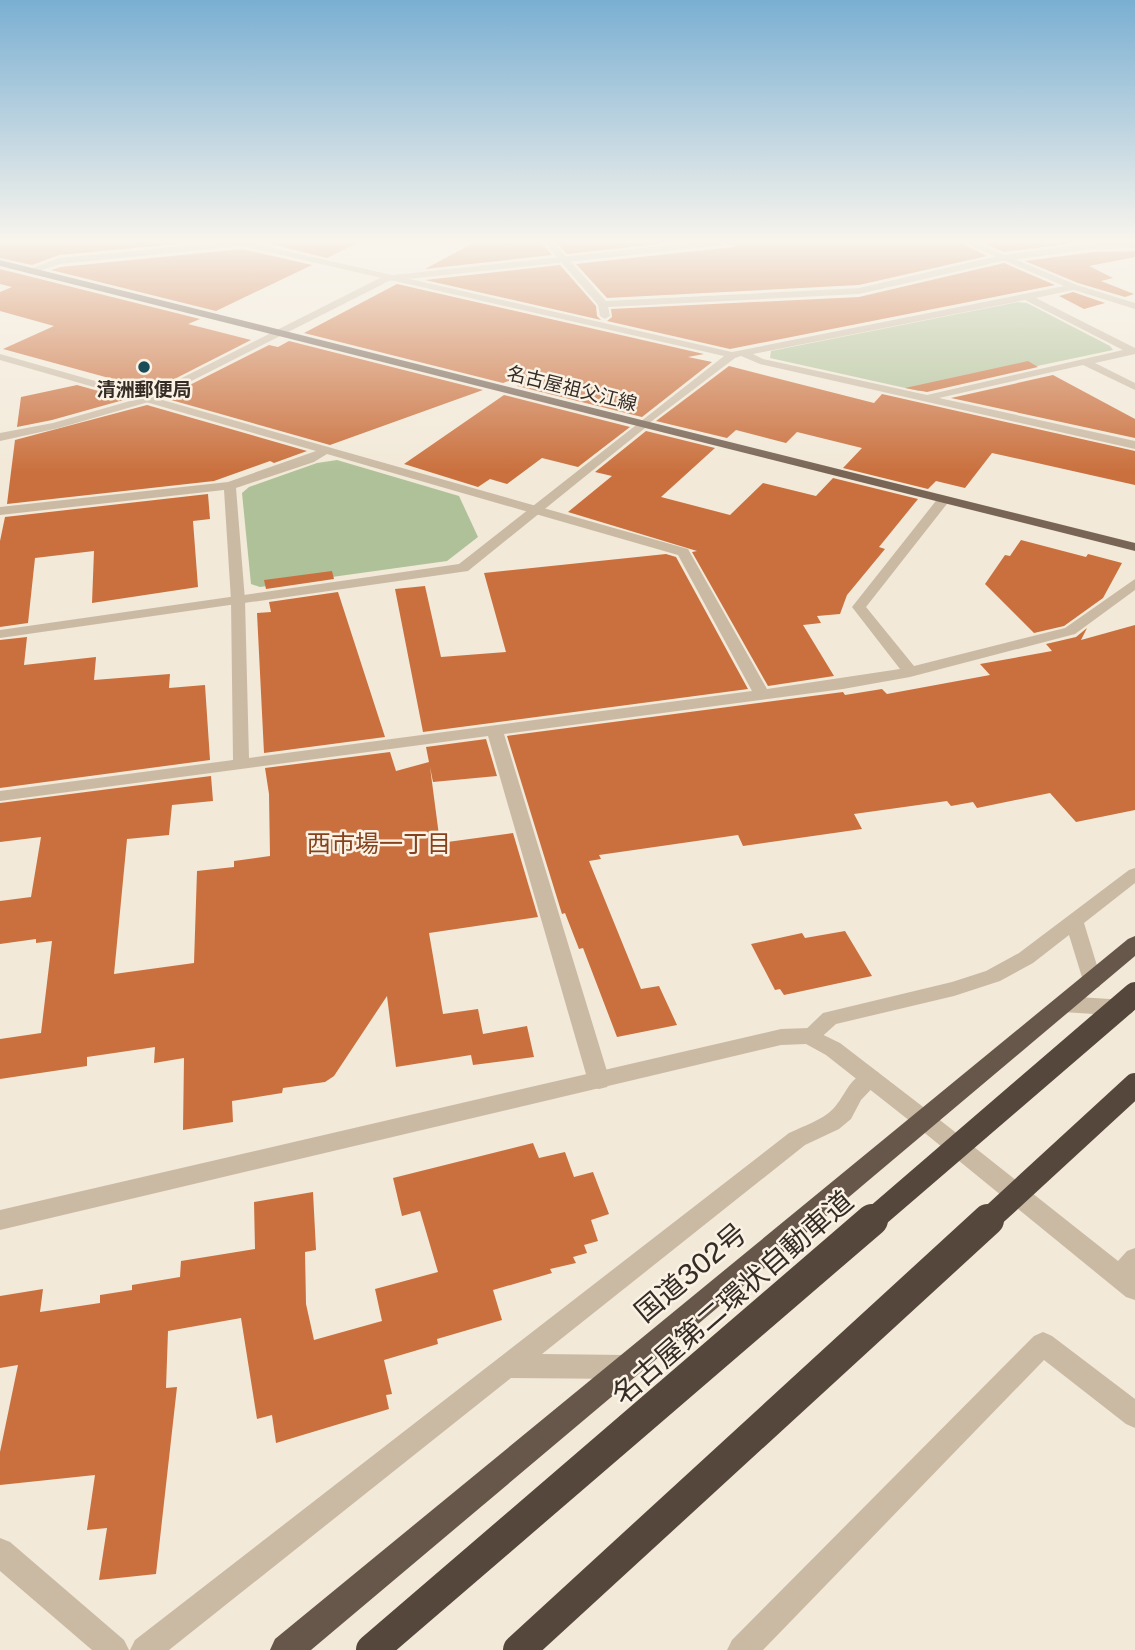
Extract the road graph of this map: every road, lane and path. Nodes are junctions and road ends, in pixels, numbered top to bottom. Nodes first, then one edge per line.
1 (222, 318) edge
2 (311, 318) edge
3 (570, 318) edge
4 (606, 318) edge
5 (918, 318) edge
6 (1068, 318) edge
7 (607, 326) junction
8 (283, 333) junction
9 (745, 354) junction
10 (732, 355) junction
11 (0, 357) edge
12 (1085, 362) junction
13 (1135, 387) edge
14 (925, 398) junction
15 (148, 399) junction
16 (643, 424) junction
17 (0, 436) edge
18 (1135, 445) edge
19 (326, 450) junction
20 (230, 486) junction
21 (944, 500) junction
22 (534, 510) junction
23 (0, 511) edge
24 (1135, 547) edge
25 (1135, 583) edge
26 (238, 600) junction
27 (0, 634) edge
28 (910, 672) junction
29 (762, 695) junction
30 (495, 731) junction
31 (241, 764) junction
32 (0, 796) edge
33 (1135, 874) edge
34 (1074, 923) junction
35 (1135, 944) edge
36 (1092, 982) junction
37 (1135, 994) edge
38 (1063, 1004) junction
39 (1135, 1009) edge
40 (809, 1036) junction
41 (871, 1079) junction
42 (599, 1081) junction
43 (1135, 1085) edge
44 (923, 1119) junction
45 (0, 1220) edge
46 (1130, 1274) edge
47 (506, 1366) junction
48 (625, 1367) junction
49 (1135, 1415) edge
50 (0, 1552) edge
51 (114, 1650) edge
52 (145, 1650) edge
53 (286, 1650) edge
54 (372, 1650) edge
55 (519, 1650) edge
56 (742, 1650) edge

1 - 8 main road, 名古屋祖父江線
2 - 8 street
3 - 7 street
4 - 7 street
5 - 9 street
6 - 12 street
7 - 10 street
8 - 15 street
8 - 16 main road, 名古屋祖父江線
9 - 10 street
9 - 14 street
10 - 16 street
11 - 15 street
12 - 13 street
12 - 14 street
14 - 18 street
15 - 17 street
15 - 19 street
16 - 21 main road, 名古屋祖父江線
16 - 22 street
19 - 20 street
19 - 22 street
20 - 23 street
20 - 26 street
21 - 24 main road, 名古屋祖父江線
21 - 28 street
22 - 26 street
22 - 29 street
25 - 28 street
26 - 27 street
26 - 31 street
28 - 29 street
29 - 30 street
30 - 31 street
30 - 42 street
31 - 32 street
33 - 34 street
34 - 36 street
34 - 40 street
35 - 36 highway, 国道302号
36 - 38 highway, 国道302号
37 - 54 highway, 名古屋第二環状自動車道, bridge
38 - 39 street
38 - 44 highway, 国道302号
40 - 41 street
40 - 42 street
41 - 44 street
41 - 47 street
42 - 45 street
43 - 55 highway, bridge
44 - 46 street
44 - 48 highway, 国道302号
47 - 48 street
47 - 52 street
48 - 53 highway, 国道302号
49 - 56 street
50 - 51 street

